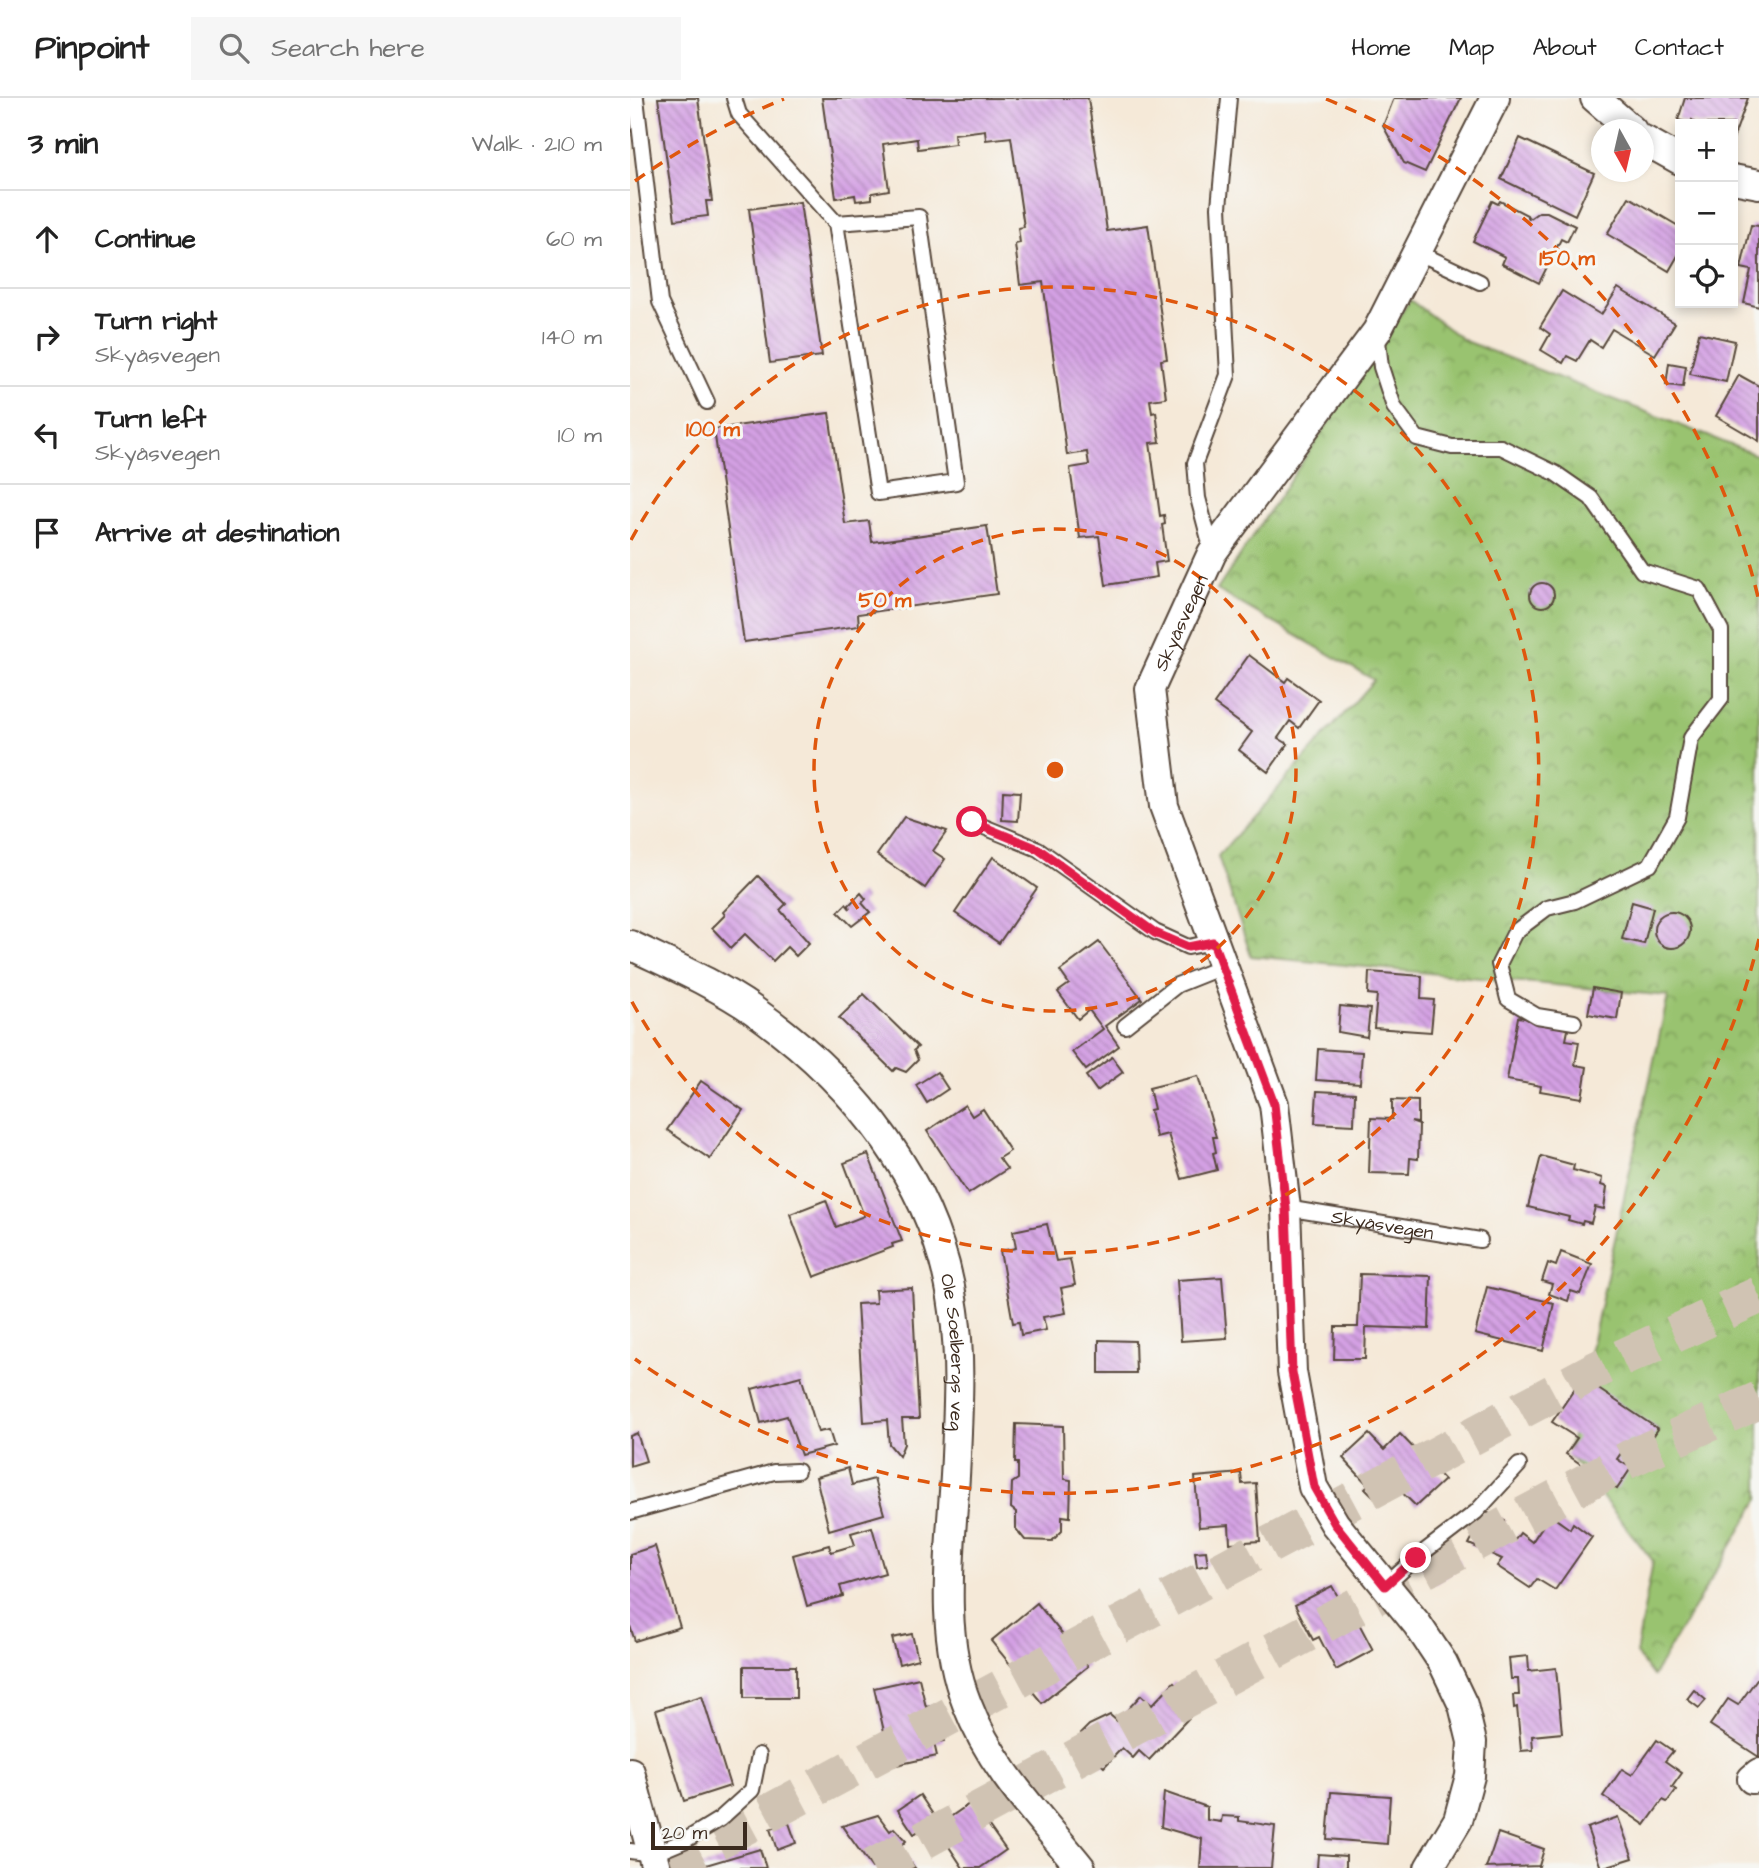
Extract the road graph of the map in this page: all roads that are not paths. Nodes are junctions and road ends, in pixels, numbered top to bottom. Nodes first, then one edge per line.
1 (636, 98) edge
2 (734, 98) edge
3 (1229, 98) edge
4 (1495, 98) edge
5 (1594, 98) edge
6 (1619, 119) edge
7 (1654, 145) edge
8 (1675, 157) edge
9 (1738, 180) edge
10 (1759, 184) edge
11 (836, 223) junction
12 (1417, 253) junction
13 (1480, 282) dead end
14 (1377, 331) junction
15 (706, 402) dead end
16 (1212, 553) junction
17 (972, 822) dead end
18 (630, 945) edge
19 (1217, 954) junction
20 (1574, 1022) dead end
21 (1125, 1026) dead end
22 (1286, 1208) junction
23 (1480, 1240) dead end
24 (1519, 1465) dead end
25 (797, 1471) dead end
26 (630, 1512) edge
27 (1385, 1586) junction
28 (759, 1755) dead end
29 (630, 1772) edge
30 (646, 1858) edge
31 (1081, 1868) edge
32 (1429, 1868) edge

1 - 15 lane
2 - 11 lane
3 - 16 lane
4 - 12 street, Skyåsvegen
5 - 6 street
7 - 8 street
9 - 10 street
11 - 11 lane
12 - 13 lane
12 - 14 street, Skyåsvegen
14 - 16 street, Skyåsvegen
14 - 20 lane
16 - 19 street, Skyåsvegen
17 - 19 lane
18 - 31 street, Ole Soelbergs veg
19 - 21 lane
19 - 22 street, Skyåsvegen
22 - 23 lane, Skyåsvegen
22 - 27 street, Skyåsvegen
24 - 27 lane
25 - 26 lane
27 - 32 street, Skyåsvegen
28 - 30 lane
29 - 30 street

